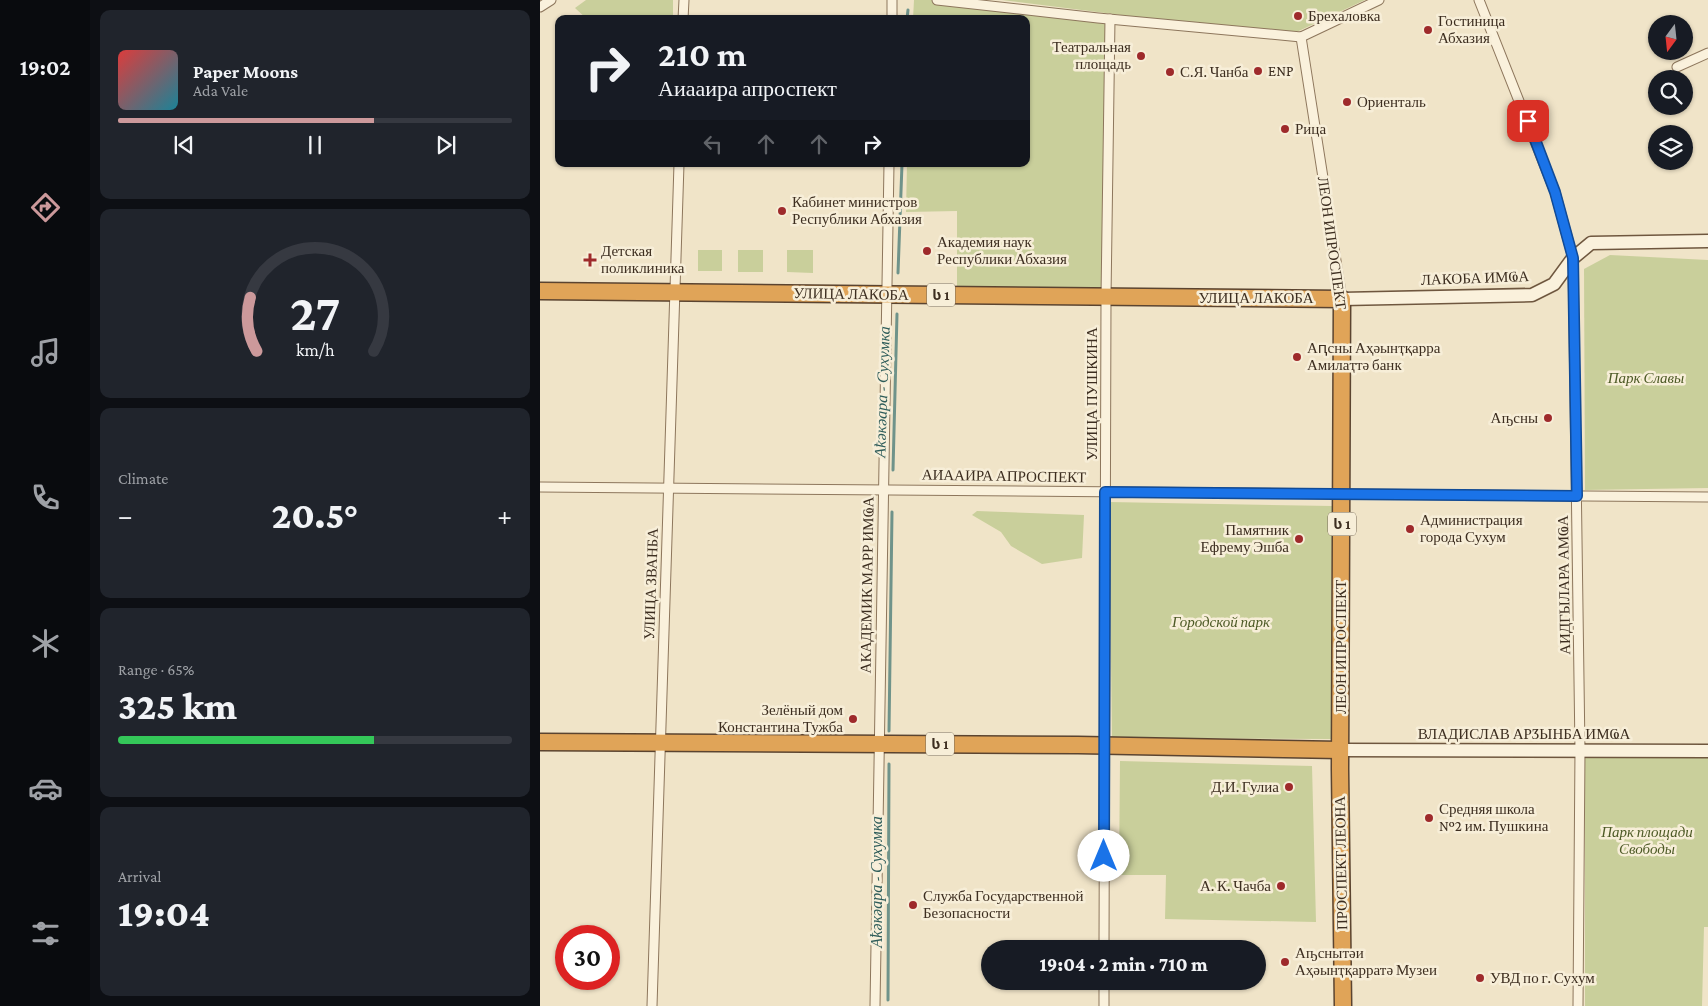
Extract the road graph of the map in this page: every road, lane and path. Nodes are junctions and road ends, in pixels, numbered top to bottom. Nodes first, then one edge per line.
1 (551, 0) edge
2 (684, 0) edge
3 (892, 0) edge
4 (937, 0) edge
5 (1379, 0) edge
6 (1479, 0) edge
7 (540, 7) edge
8 (683, 15) edge
9 (892, 15) edge
10 (1110, 19) junction
11 (1301, 37) junction
12 (1708, 53) edge
13 (1677, 67) dead end
14 (679, 167) edge
15 (889, 167) edge
16 (1708, 241) edge
17 (1573, 258) junction
18 (540, 291) edge
19 (674, 293) junction
20 (886, 294) junction
21 (1106, 297) junction
22 (1342, 299) junction
23 (540, 487) edge
24 (668, 488) junction
25 (882, 490) junction
26 (1105, 492) junction
27 (1342, 494) junction
28 (1577, 496) junction
29 (1708, 497) edge
30 (540, 742) edge
31 (660, 743) junction
32 (878, 744) junction
33 (1104, 746) junction
34 (1340, 750) junction
35 (1580, 750) junction
36 (1708, 750) edge
37 (1104, 940) edge
38 (1104, 990) edge
39 (652, 1006) edge
40 (875, 1006) edge
41 (1104, 1006) edge
42 (1343, 1006) edge
43 (1578, 1006) edge

1 - 7 street
2 - 8 street
3 - 9 street
4 - 10 street
5 - 11 street
6 - 17 street, АИДГЫЛАРА АМҨА
10 - 11 street
10 - 21 street, УЛИЦА ПУШКИНА
11 - 22 street, ЛЕОН ИПРОСПЕКТ
12 - 13 street
14 - 19 street, УЛИЦА ЗВАНБА
15 - 20 street, АКАДЕМИК МАРР ИМҨА
16 - 17 main road, ЛАКОБА ИМҨА
17 - 22 main road, ЛАКОБА ИМҨА
17 - 28 street, АИДГЫЛАРА АМҨА
18 - 19 highway, УЛИЦА ЛАКОБА / ს 1
19 - 20 highway, УЛИЦА ЛАКОБА / ს 1
19 - 24 street, УЛИЦА ЗВАНБА
20 - 21 highway, УЛИЦА ЛАКОБА / ს 1
20 - 25 street, АКАДЕМИК МАРР ИМҨА
21 - 22 highway, УЛИЦА ЛАКОБА / ს 1
21 - 26 street, УЛИЦА ПУШКИНА
22 - 27 highway, ЛЕОН ИПРОСПЕКТ / ს 1
23 - 24 street, АИААИРА АПРОСПЕКТ
24 - 25 street, АИААИРА АПРОСПЕКТ
24 - 31 street, УЛИЦА ЗВАНБА
25 - 26 street, АИААИРА АПРОСПЕКТ
25 - 32 street, АКАДЕМИК МАРР ИМҨА
26 - 27 street, АИААИРА АПРОСПЕКТ
26 - 33 street, УЛИЦА ПУШКИНА
27 - 28 street, АИААИРА АПРОСПЕКТ
27 - 34 highway, ЛЕОН ИПРОСПЕКТ / ს 1
28 - 29 street, АИААИРА АПРОСПЕКТ
28 - 35 street, АИДГЫЛАРА АМҨА
30 - 31 highway, ს 1
31 - 32 highway, ს 1
31 - 39 street, УЛИЦА ЗВАНБА
32 - 33 highway, ს 1
32 - 40 street, АКАДЕМИК МАРР ИМҨА
33 - 34 highway, ს 1
33 - 37 street, УЛИЦА ПУШКИНА
34 - 35 main road, ВЛАДИСЛАВ АРӠЫНБА ИМҨА
34 - 42 highway, ПРОСПЕКТ ЛЕОНА / ს 1
35 - 36 main road, ВЛАДИСЛАВ АРӠЫНБА ИМҨА
35 - 43 street, АИДГЫЛАРА АМҨА
38 - 41 street

